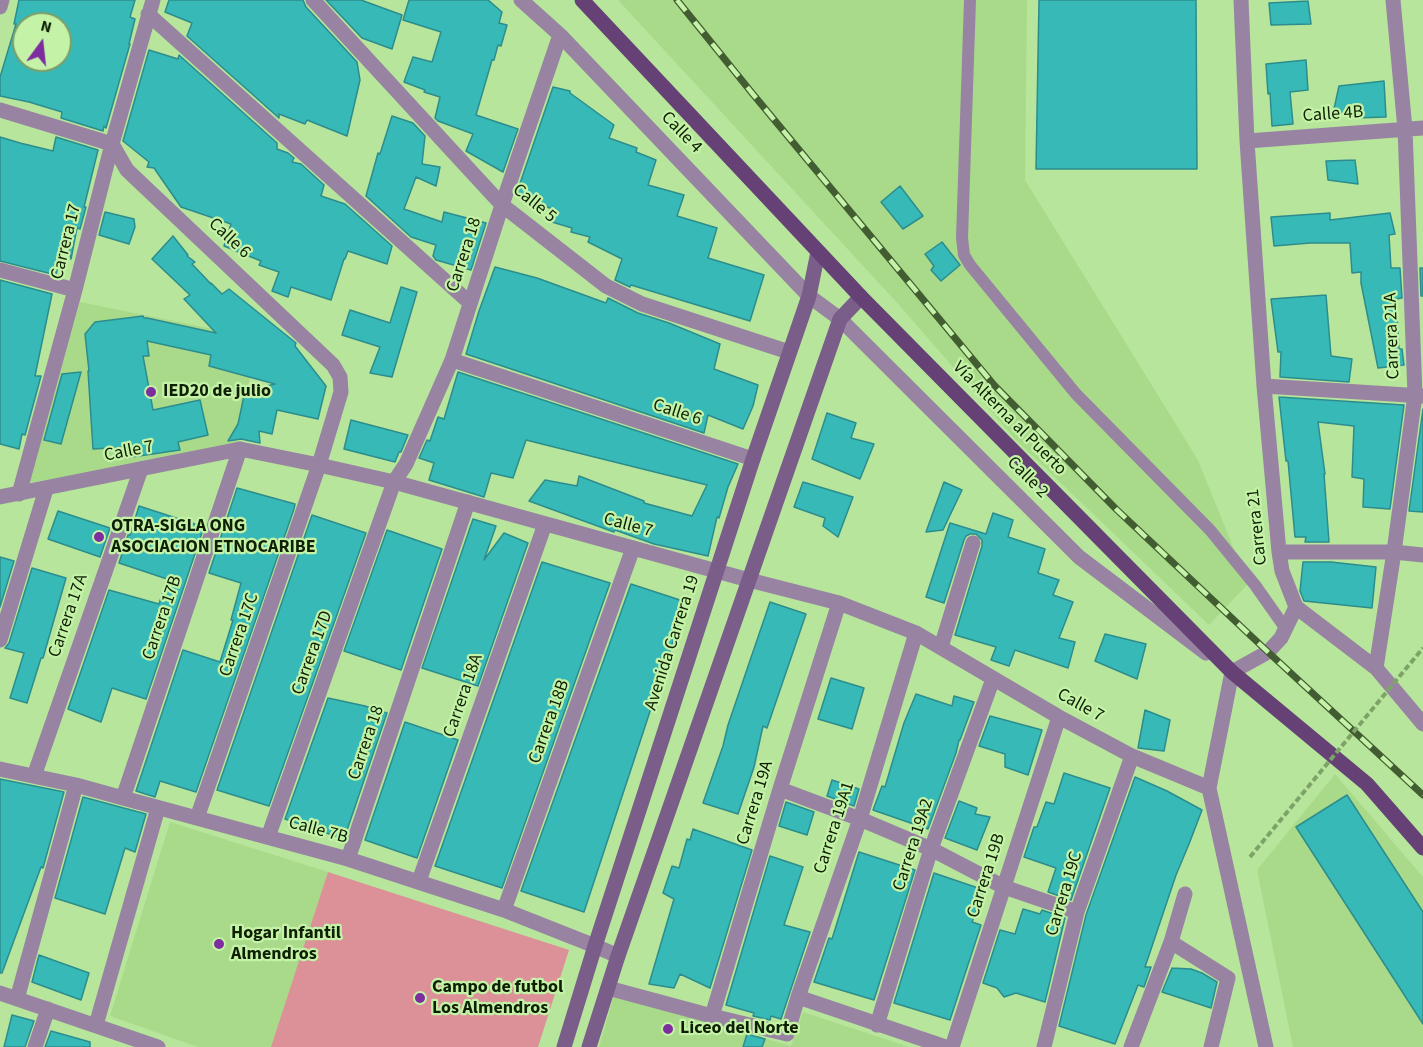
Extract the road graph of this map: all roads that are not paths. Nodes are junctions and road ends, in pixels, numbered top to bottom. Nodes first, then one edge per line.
1 (2, 0) edge
2 (313, 0) edge
3 (521, 0) edge
4 (582, 0) edge
5 (970, 0) edge
6 (1241, 0) edge
7 (1393, 0) edge
8 (0, 7) edge
9 (150, 7) edge
10 (560, 35) junction
11 (0, 110) edge
12 (1405, 129) junction
13 (1423, 129) edge
14 (1247, 141) junction
15 (112, 144) junction
16 (502, 205) junction
17 (818, 252) junction
18 (0, 270) edge
19 (75, 290) junction
20 (809, 296) junction
21 (861, 297) junction
22 (470, 303) junction
23 (840, 320) junction
24 (789, 352) junction
25 (452, 360) junction
26 (1264, 386) junction
27 (1419, 396) edge
28 (240, 449) junction
29 (753, 459) junction
30 (319, 465) junction
31 (141, 469) junction
32 (394, 482) junction
33 (46, 489) junction
34 (19, 494) junction
35 (0, 497) edge
36 (468, 502) junction
37 (545, 524) junction
38 (973, 543) dead end
39 (633, 548) junction
40 (1279, 552) junction
41 (1394, 552) junction
42 (1423, 555) edge
43 (717, 571) junction
44 (749, 580) junction
45 (839, 603) junction
46 (1296, 607) junction
47 (1286, 628) junction
48 (916, 633) junction
49 (0, 640) edge
50 (941, 647) junction
51 (1376, 668) junction
52 (1232, 672) junction
53 (993, 679) junction
54 (1059, 717) junction
55 (1423, 724) edge
56 (1132, 756) junction
57 (0, 769) edge
58 (34, 777) junction
59 (76, 785) junction
60 (1209, 788) junction
61 (780, 789) junction
62 (123, 798) junction
63 (158, 808) junction
64 (197, 818) junction
65 (860, 819) junction
66 (268, 837) junction
67 (1423, 848) edge
68 (931, 849) junction
69 (348, 859) junction
70 (419, 881) junction
71 (1004, 887) junction
72 (1185, 894) dead end
73 (504, 910) junction
74 (1077, 912) junction
75 (1171, 942) junction
76 (595, 946) junction
77 (618, 956) junction
78 (608, 988) junction
79 (0, 993) edge
80 (798, 998) junction
81 (18, 999) junction
82 (48, 1009) junction
83 (712, 1016) junction
84 (96, 1025) junction
85 (878, 1025) junction
86 (36, 1047) edge
87 (158, 1047) edge
88 (564, 1047) edge
89 (589, 1047) edge
90 (946, 1047) edge
91 (952, 1047) edge
92 (1044, 1047) edge
93 (1131, 1047) edge
94 (1211, 1047) edge
95 (1266, 1047) edge

1 - 8 street
2 - 16 street, Calle 5
3 - 10 street, Calle 4
4 - 17 main road, Vía Alterna al Puerto
5 - 47 lane
6 - 14 street, Carrera 21
7 - 12 street, Carrera 21A
9 - 15 street, Carrera 17
9 - 22 street
10 - 16 street, Carrera 18
10 - 20 street, Calle 4
11 - 15 street
12 - 13 street, Calle 4B
12 - 14 street, Calle 4B
12 - 27 street, Carrera 21A
14 - 26 street, Carrera 21
15 - 19 street, Carrera 17
15 - 30 street, Calle 6
16 - 22 street, Carrera 18
16 - 24 street, Calle 5
17 - 20 main road, Avenida Carrera 19
17 - 21 main road, Vía Alterna al Puerto
18 - 19 street
19 - 34 street, Carrera 17
20 - 23 street, Calle 2
20 - 24 main road, Avenida Carrera 19
21 - 23 main road
21 - 52 main road, Vía Alterna al Puerto
22 - 25 street, Carrera 18
23 - 44 main road
23 - 52 street, Calle 2
24 - 29 main road, Avenida Carrera 19
25 - 29 street, Calle 6
25 - 32 street, Carrera 18
26 - 27 street
26 - 40 street, Carrera 21
27 - 41 street, Carrera 21A
28 - 30 street, Calle 7
28 - 31 street, Calle 7
28 - 62 street, Carrera 17B
29 - 43 main road, Avenida Carrera 19
30 - 32 street, Calle 7
30 - 64 street, Carrera 17C
31 - 33 street, Calle 7
31 - 58 street, Carrera 17A
32 - 36 street, Calle 7
32 - 66 street, Carrera 17D
33 - 34 street, Calle 7
33 - 49 street
34 - 35 street, Calle 7
36 - 37 street, Calle 7
36 - 69 street, Carrera 18
37 - 39 street, Calle 7
37 - 70 street, Carrera 18A
38 - 50 street
39 - 43 street, Calle 7
39 - 73 street, Carrera 18B
40 - 41 street
40 - 46 street, Carrera 21
41 - 42 street
41 - 51 street, Carrera 21A
43 - 44 street, Calle 7
43 - 76 main road, Avenida Carrera 19
44 - 45 street, Calle 7
44 - 77 main road
45 - 48 street, Calle 7
45 - 61 street, Carrera 19A
46 - 47 street
46 - 51 street
47 - 52 street
48 - 50 street, Calle 7
48 - 65 street, Carrera 19A1
50 - 53 street, Calle 7
51 - 55 street
52 - 60 street
52 - 67 main road, Vía Alterna al Puerto
53 - 54 street, Calle 7
53 - 68 street, Carrera 19A2
54 - 56 street, Calle 7
54 - 71 street, Carrera 19B
56 - 60 street, Calle 7
56 - 74 street, Carrera 19C
57 - 58 street, Calle 7B
58 - 59 street, Calle 7B
59 - 62 street, Calle 7B
59 - 81 street
60 - 95 street
61 - 65 street
61 - 83 street, Carrera 19A
62 - 63 street, Calle 7B
63 - 64 street, Calle 7B
63 - 84 street
64 - 66 street, Calle 7B
65 - 68 street
65 - 80 street, Carrera 19A1
66 - 69 street, Calle 7B
68 - 71 street
68 - 85 street, Carrera 19A2
69 - 70 street, Calle 7B
70 - 73 street, Calle 7B
71 - 74 street
71 - 91 street, Carrera 19B
72 - 75 street
73 - 76 street, Calle 7B
74 - 92 street, Carrera 19C
75 - 93 street
75 - 94 street
76 - 77 street, Calle 7B
76 - 88 main road, Avenida Carrera 19
77 - 78 main road
78 - 83 street
78 - 89 main road
79 - 81 street
80 - 83 street, Carrera 19A1
80 - 85 street
81 - 82 street
82 - 84 street
82 - 86 street
84 - 87 street
85 - 90 street

